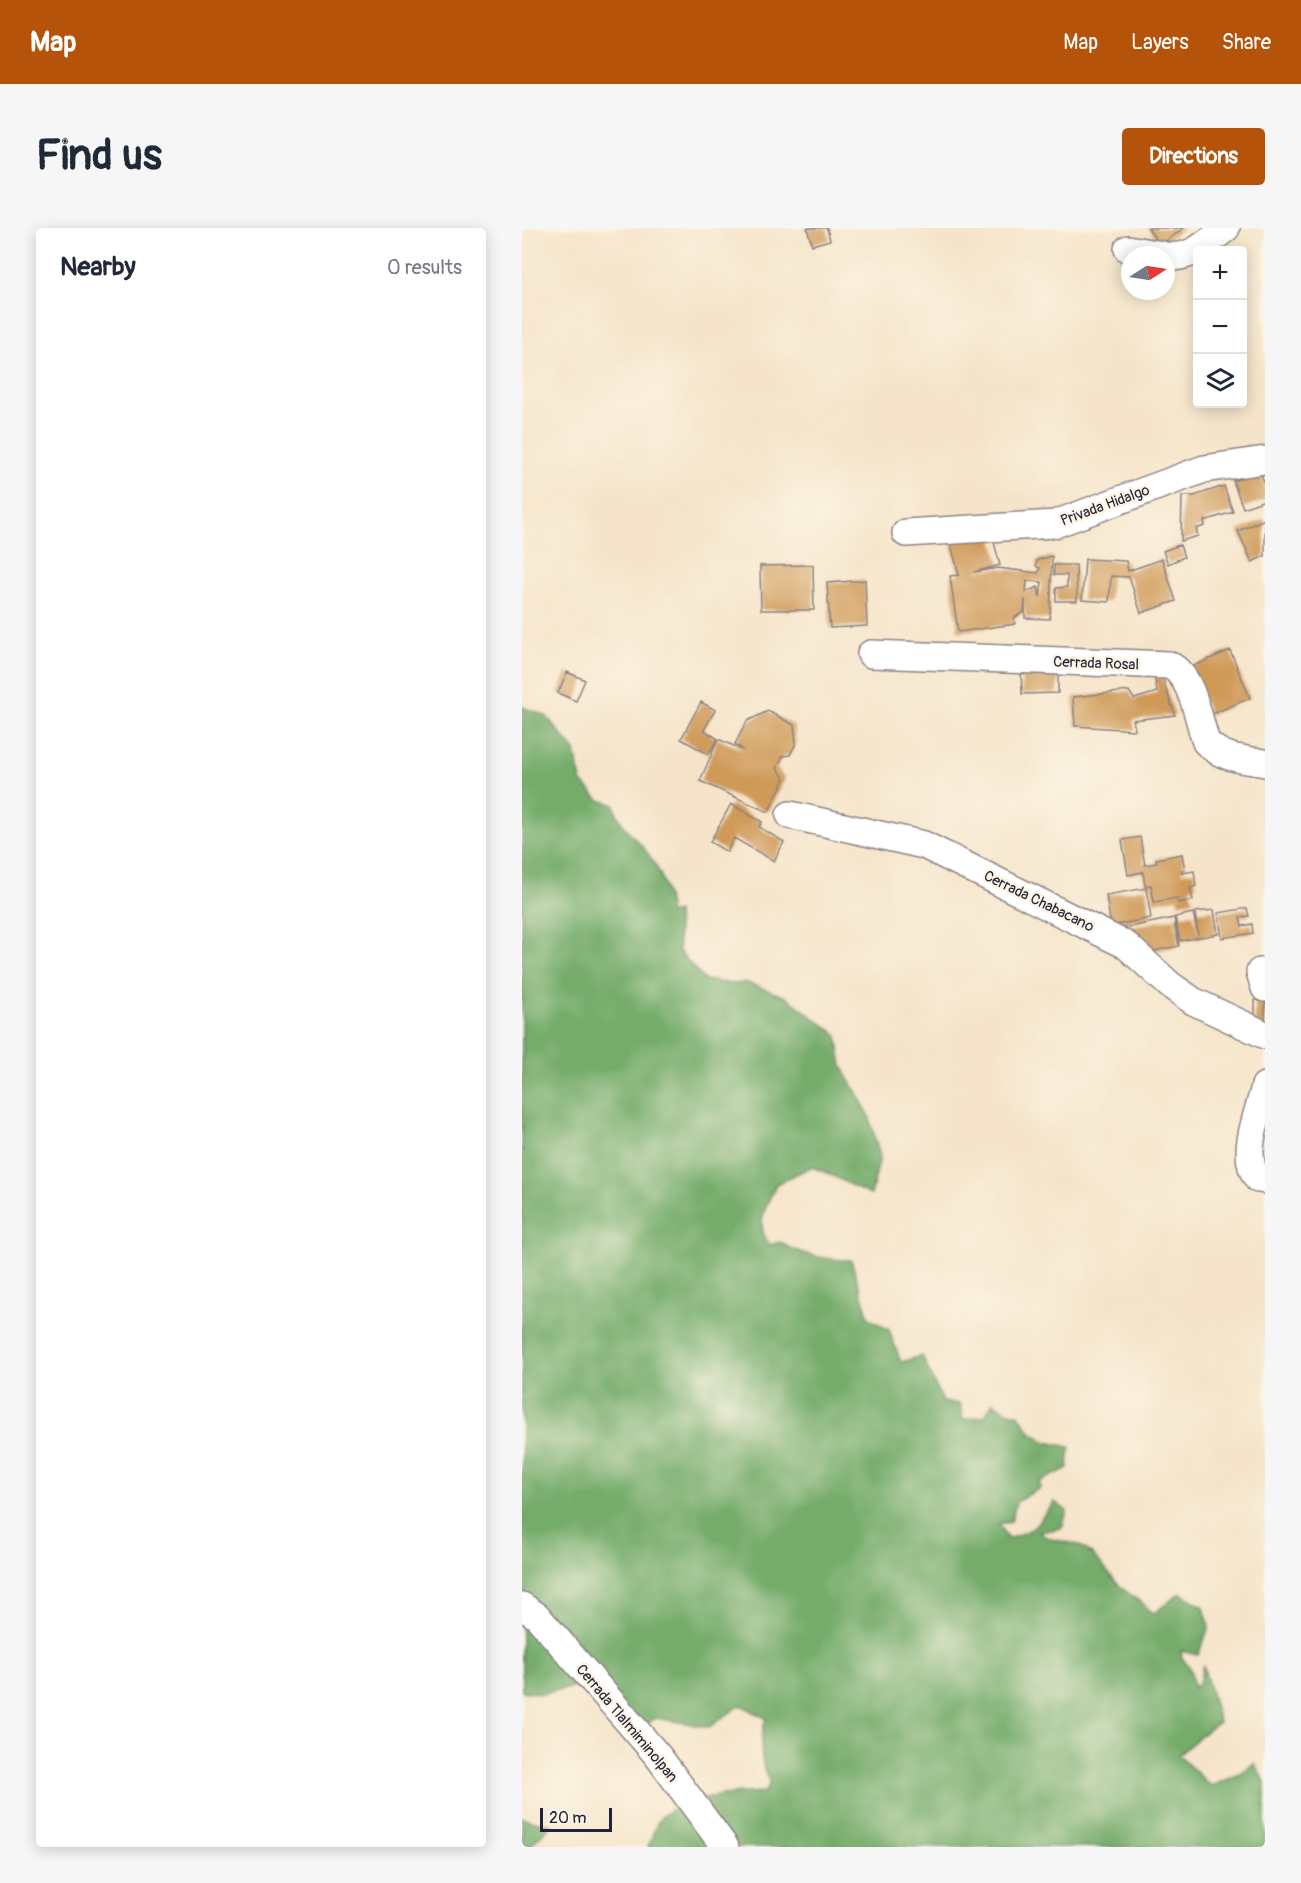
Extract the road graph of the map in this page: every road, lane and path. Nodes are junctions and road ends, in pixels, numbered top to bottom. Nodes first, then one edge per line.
1 (1226, 228) edge
2 (1175, 257) edge
3 (1265, 460) edge
4 (906, 533) dead end
5 (871, 654) dead end
6 (1265, 763) edge
7 (790, 815) dead end
8 (1265, 1035) edge
9 (1265, 1086) edge
10 (1265, 1180) edge
11 (522, 1606) edge
12 (725, 1847) edge

1 - 2 street
3 - 4 street, Privada Hidalgo
5 - 6 street, Cerrada Rosal
7 - 8 street, Cerrada Chabacano
9 - 10 street
11 - 12 street, Cerrada Tlalmiminolpan

